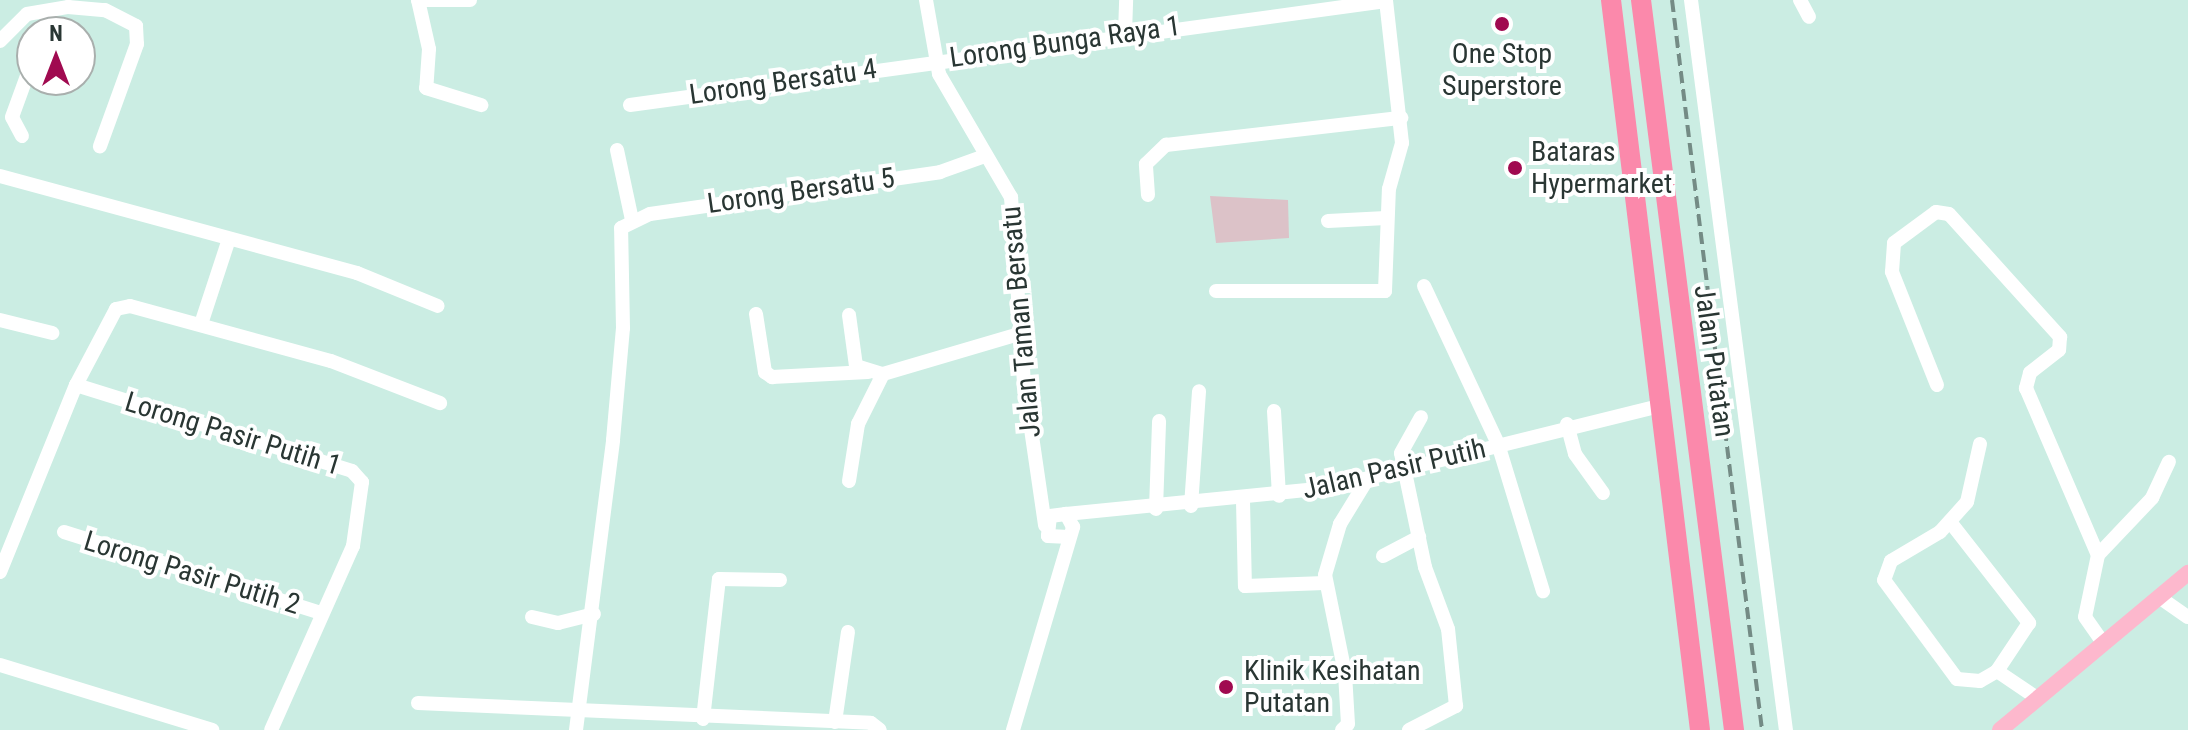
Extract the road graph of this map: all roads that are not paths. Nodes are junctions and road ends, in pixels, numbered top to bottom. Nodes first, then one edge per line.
1 (418, 0) edge
2 (470, 0) edge
3 (926, 0) edge
4 (1126, 0) edge
5 (1611, 0) edge
6 (1641, 0) edge
7 (1691, 0) edge
8 (1800, 0) edge
9 (1386, 1) edge
10 (51, 10) junction
11 (49, 16) edge
12 (1809, 17) dead end
13 (1125, 33) junction
14 (0, 41) edge
15 (935, 59) junction
16 (20, 96) edge
17 (481, 105) dead end
18 (630, 105) dead end
19 (1401, 118) junction
20 (22, 136) dead end
21 (100, 146) dead end
22 (617, 150) dead end
23 (982, 157) junction
24 (0, 176) edge
25 (1148, 195) dead end
26 (1386, 218) junction
27 (1328, 221) dead end
28 (626, 224) junction
29 (229, 239) junction
30 (1424, 286) dead end
31 (1216, 291) dead end
32 (438, 306) dead end
33 (756, 314) dead end
34 (849, 315) dead end
35 (0, 320) edge
36 (201, 324) junction
37 (52, 333) dead end
38 (1019, 334) junction
39 (876, 373) junction
40 (1687, 375) junction
41 (76, 385) junction
42 (1937, 385) dead end
43 (1199, 391) dead end
44 (440, 403) dead end
45 (1663, 405) junction
46 (1274, 411) dead end
47 (1421, 417) dead end
48 (1159, 421) dead end
49 (1567, 424) junction
50 (1498, 444) junction
51 (1980, 444) dead end
52 (2169, 462) dead end
53 (1405, 471) junction
54 (1035, 475) junction
55 (1367, 480) junction
56 (849, 481) dead end
57 (1328, 488) junction
58 (1603, 493) dead end
59 (1279, 496) junction
60 (1243, 501) junction
61 (1191, 506) junction
62 (1156, 509) junction
63 (1121, 512) junction
64 (1063, 513) junction
65 (1345, 514) junction
66 (1951, 523) junction
67 (1710, 528) junction
68 (1047, 531) junction
69 (64, 532) dead end
70 (1677, 532) junction
71 (1070, 534) junction
72 (1419, 537) junction
73 (2098, 555) junction
74 (1383, 556) dead end
75 (0, 572) edge
76 (2188, 573) edge
77 (780, 580) dead end
78 (1325, 583) junction
79 (1049, 590) junction
80 (1543, 591) dead end
81 (2159, 597) junction
82 (321, 613) junction
83 (594, 614) junction
84 (532, 617) dead end
85 (2188, 617) edge
86 (848, 632) dead end
87 (2104, 644) junction
88 (0, 665) edge
89 (1997, 671) junction
90 (2037, 698) junction
91 (418, 703) dead end
92 (577, 711) junction
93 (703, 719) junction
94 (835, 722) junction
95 (212, 730) edge
96 (271, 730) edge
97 (576, 730) edge
98 (880, 730) edge
99 (1013, 730) edge
100 (1342, 730) edge
101 (1409, 730) edge
102 (1700, 730) edge
103 (1734, 730) edge
104 (1786, 730) edge
105 (2000, 730) edge

1 - 2 street
1 - 17 street
3 - 15 street, Jalan Taman Bersatu
4 - 13 street
5 - 45 highway, Jalan Putatan
6 - 40 highway, Jalan Putatan
7 - 104 street
8 - 12 street
9 - 13 street, Lorong Bunga Raya 1
9 - 19 street
10 - 11 street
10 - 14 street
10 - 21 street
13 - 15 street, Lorong Bunga Raya 1
15 - 18 street, Lorong Bersatu 4
15 - 23 street, Jalan Taman Bersatu
16 - 20 street
19 - 25 street
19 - 26 street
22 - 28 street
23 - 28 street, Lorong Bersatu 5
23 - 38 street, Jalan Taman Bersatu
24 - 29 street
26 - 27 street
26 - 31 street
28 - 83 street
29 - 32 street
29 - 36 street
30 - 50 street
33 - 39 street
34 - 39 street
35 - 37 street
36 - 41 street
36 - 44 street
38 - 39 street
38 - 54 street, Jalan Taman Bersatu
39 - 56 street
40 - 45 highway
40 - 67 highway, Jalan Putatan
41 - 75 street
41 - 82 street, Lorong Pasir Putih 1
42 - 73 street
43 - 61 street
45 - 49 street, Jalan Pasir Putih
45 - 70 highway, Jalan Putatan
46 - 59 street
47 - 53 street
48 - 62 street
49 - 50 street, Jalan Pasir Putih
49 - 58 street
50 - 53 street, Jalan Pasir Putih
50 - 80 street
51 - 66 street
52 - 73 street
53 - 55 street, Jalan Pasir Putih
53 - 72 street
54 - 64 street, Jalan Taman Bersatu
54 - 68 street, Jalan Taman Bersatu
55 - 57 street, Jalan Pasir Putih
55 - 65 street
57 - 59 street, Jalan Pasir Putih
57 - 65 street
59 - 60 street, Jalan Pasir Putih
60 - 61 street, Jalan Pasir Putih
60 - 78 street
61 - 62 street, Jalan Pasir Putih
62 - 63 street, Jalan Pasir Putih
63 - 64 street, Jalan Pasir Putih
63 - 71 street, Jalan Pasir Putih
64 - 68 street
64 - 71 street, Jalan Taman Bersatu
65 - 78 street
66 - 89 street
66 - 89 street
67 - 70 highway
67 - 103 highway, Jalan Putatan
68 - 71 street
68 - 79 street, Jalan Taman Bersatu
69 - 82 street, Lorong Pasir Putih 2
70 - 102 highway, Jalan Putatan
71 - 79 street
72 - 74 street
72 - 101 street
73 - 87 street
76 - 81 main road
77 - 93 street
78 - 100 street
79 - 99 street
81 - 85 street
81 - 87 main road
82 - 96 street, Lorong Pasir Putih 1
83 - 84 street
83 - 92 street
86 - 94 street
87 - 90 main road
88 - 95 street
89 - 90 street
90 - 105 main road
91 - 92 street
92 - 93 street
92 - 97 street
93 - 94 street
94 - 98 street

